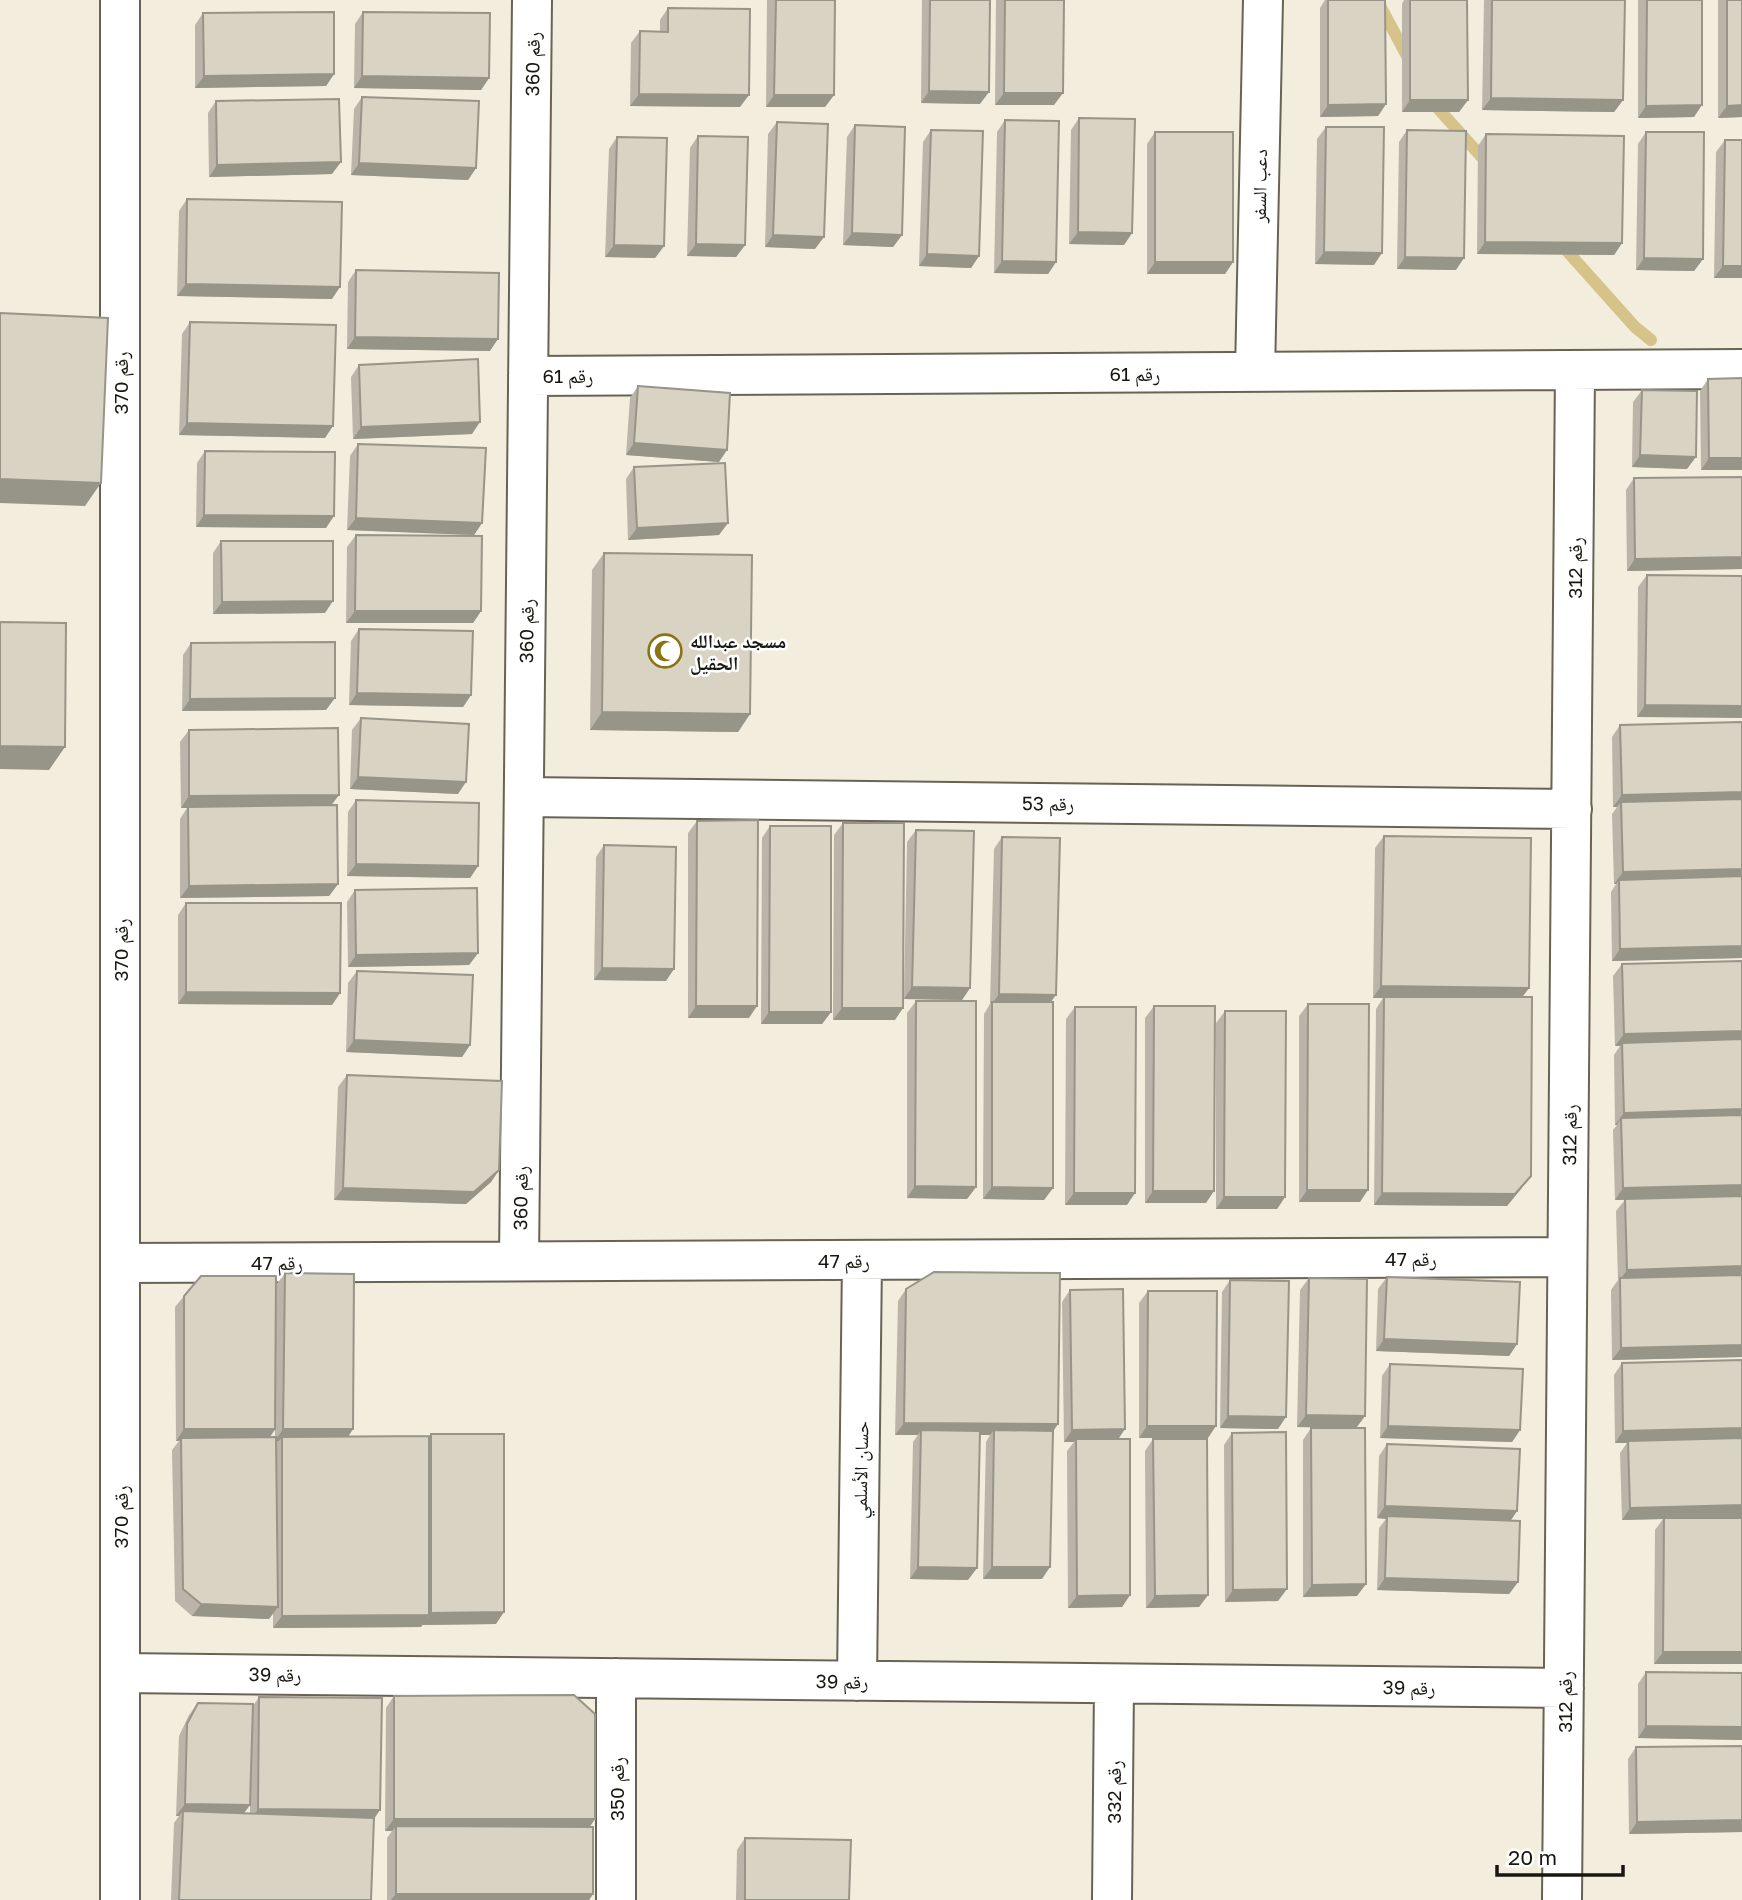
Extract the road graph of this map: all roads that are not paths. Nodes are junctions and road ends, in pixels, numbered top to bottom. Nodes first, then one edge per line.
1 (120, 0) edge
2 (532, 0) edge
3 (1263, 0) edge
4 (1742, 369) edge
5 (1575, 370) junction
6 (1255, 372) junction
7 (528, 376) junction
8 (524, 797) junction
9 (1572, 809) junction
10 (1567, 1257) junction
11 (862, 1260) junction
12 (519, 1261) junction
13 (120, 1263) junction
14 (120, 1672) junction
15 (616, 1678) junction
16 (857, 1681) junction
17 (1114, 1684) junction
18 (1564, 1689) junction
19 (120, 1900) edge
20 (616, 1900) edge
21 (1112, 1900) edge
22 (1562, 1900) edge

1 - 13 street, رقم 370
2 - 7 street, رقم 360
3 - 6 street, دعب السفر
4 - 5 street, رقم 61
5 - 6 street, رقم 61
5 - 9 street, رقم 312
6 - 7 street, رقم 61
7 - 8 street, رقم 360
8 - 9 street, رقم 53
8 - 12 street, رقم 360
9 - 10 street, رقم 312
10 - 11 street, رقم 47
10 - 18 street, رقم 312
11 - 12 street, رقم 47
11 - 16 street, حسان الأسلمي
12 - 13 street, رقم 47
13 - 14 street, رقم 370
14 - 15 street, رقم 39
14 - 19 street, رقم 370
15 - 16 street, رقم 39
15 - 20 street, رقم 350
16 - 17 street, رقم 39
17 - 18 street, رقم 39
17 - 21 street, رقم 332
18 - 22 street, رقم 312

